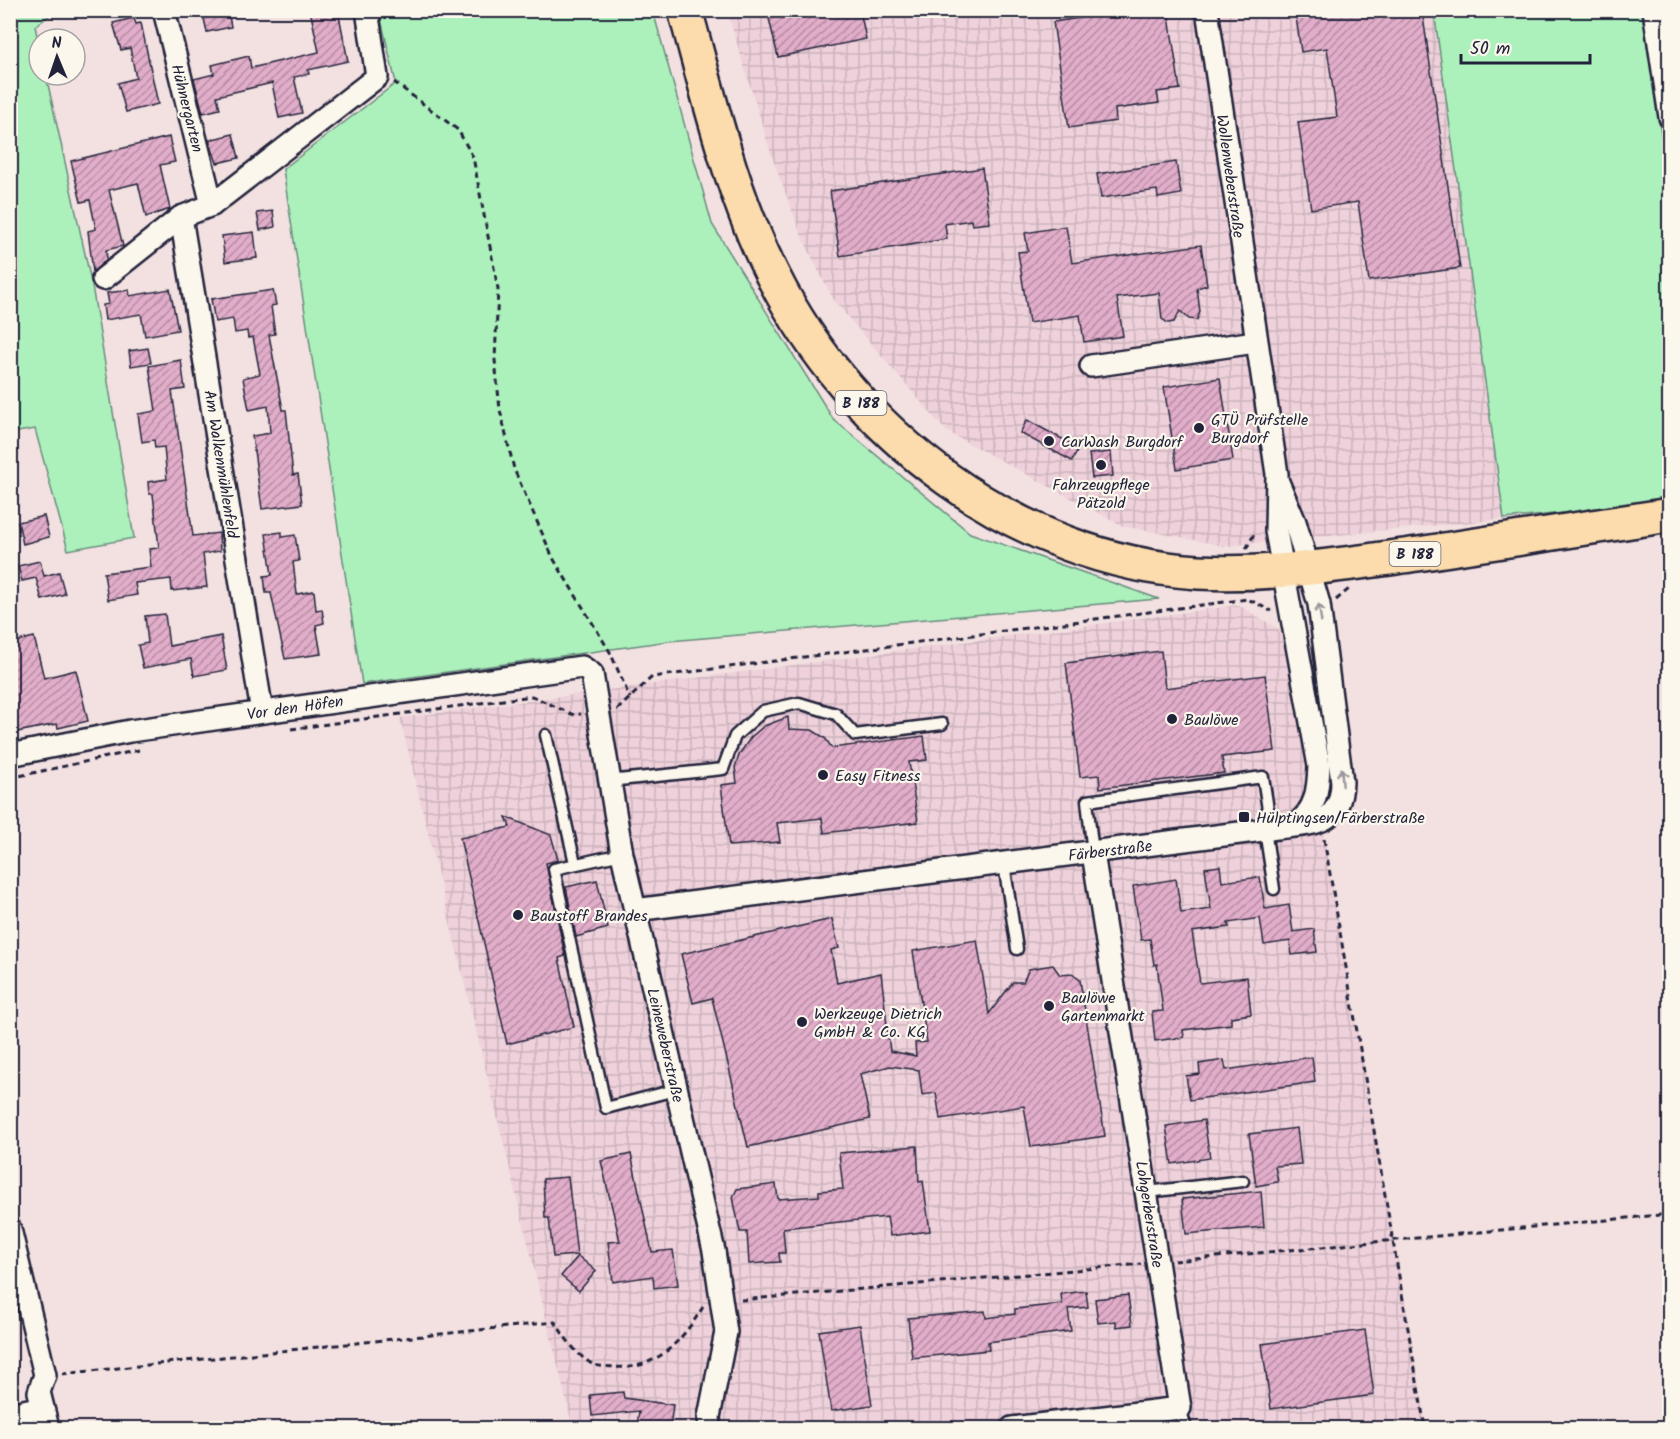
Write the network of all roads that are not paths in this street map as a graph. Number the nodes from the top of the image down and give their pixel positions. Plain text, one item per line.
1 (164, 10) edge
2 (367, 10) edge
3 (685, 10) edge
4 (1207, 10) edge
5 (1654, 10) edge
6 (1666, 61) edge
7 (1670, 117) edge
8 (212, 206) junction
9 (181, 217) junction
10 (103, 279) dead end
11 (1255, 342) junction
12 (1091, 366) dead end
13 (1670, 515) edge
14 (1296, 569) junction
15 (582, 667) joint
16 (262, 712) junction
17 (942, 724) dead end
18 (546, 735) dead end
19 (10, 755) edge
20 (609, 781) junction
21 (1296, 825) junction
22 (1268, 829) junction
23 (1093, 853) junction
24 (622, 854) junction
25 (575, 863) junction
26 (1004, 864) junction
27 (1274, 888) dead end
28 (635, 910) junction
29 (1017, 949) dead end
30 (675, 1090) junction
31 (1243, 1181) dead end
32 (1147, 1192) junction
33 (10, 1229) edge
34 (42, 1407) junction
35 (10, 1414) edge
36 (1183, 1418) edge
37 (48, 1428) edge
38 (710, 1428) edge
39 (1012, 1428) edge

1 - 8 street, Hühnergarten
2 - 8 street
3 - 14 main road, B 188
4 - 11 street, Wollenweberstraße
5 - 6 street
6 - 7 street
8 - 9 street
9 - 10 street
9 - 16 street, Am Walkenmühlenfeld
11 - 12 street
11 - 14 street, Wollenweberstraße
13 - 14 main road, B 188
14 - 21 street
21 -> 14 street, Färberstraße
15 - 16 street, Vor den Höfen
15 - 20 street, Leineweberstraße
16 - 19 street, Vor den Höfen
17 - 20 lane
18 - 25 lane
20 - 24 street, Leineweberstraße
21 - 22 street, Färberstraße
22 - 23 street, Färberstraße
22 - 23 lane
22 - 27 lane
23 - 26 street, Färberstraße
23 - 32 street, Lohgerberstraße
24 - 25 lane
24 - 28 street, Leineweberstraße
25 - 30 lane
26 - 28 street, Färberstraße
26 - 29 lane
28 - 30 street, Leineweberstraße
30 - 38 street, Leineweberstraße
31 - 32 lane
32 - 36 street, Lohgerberstraße
33 - 34 street
34 - 35 street
34 - 37 street
36 - 39 street, Lohgerberstraße

